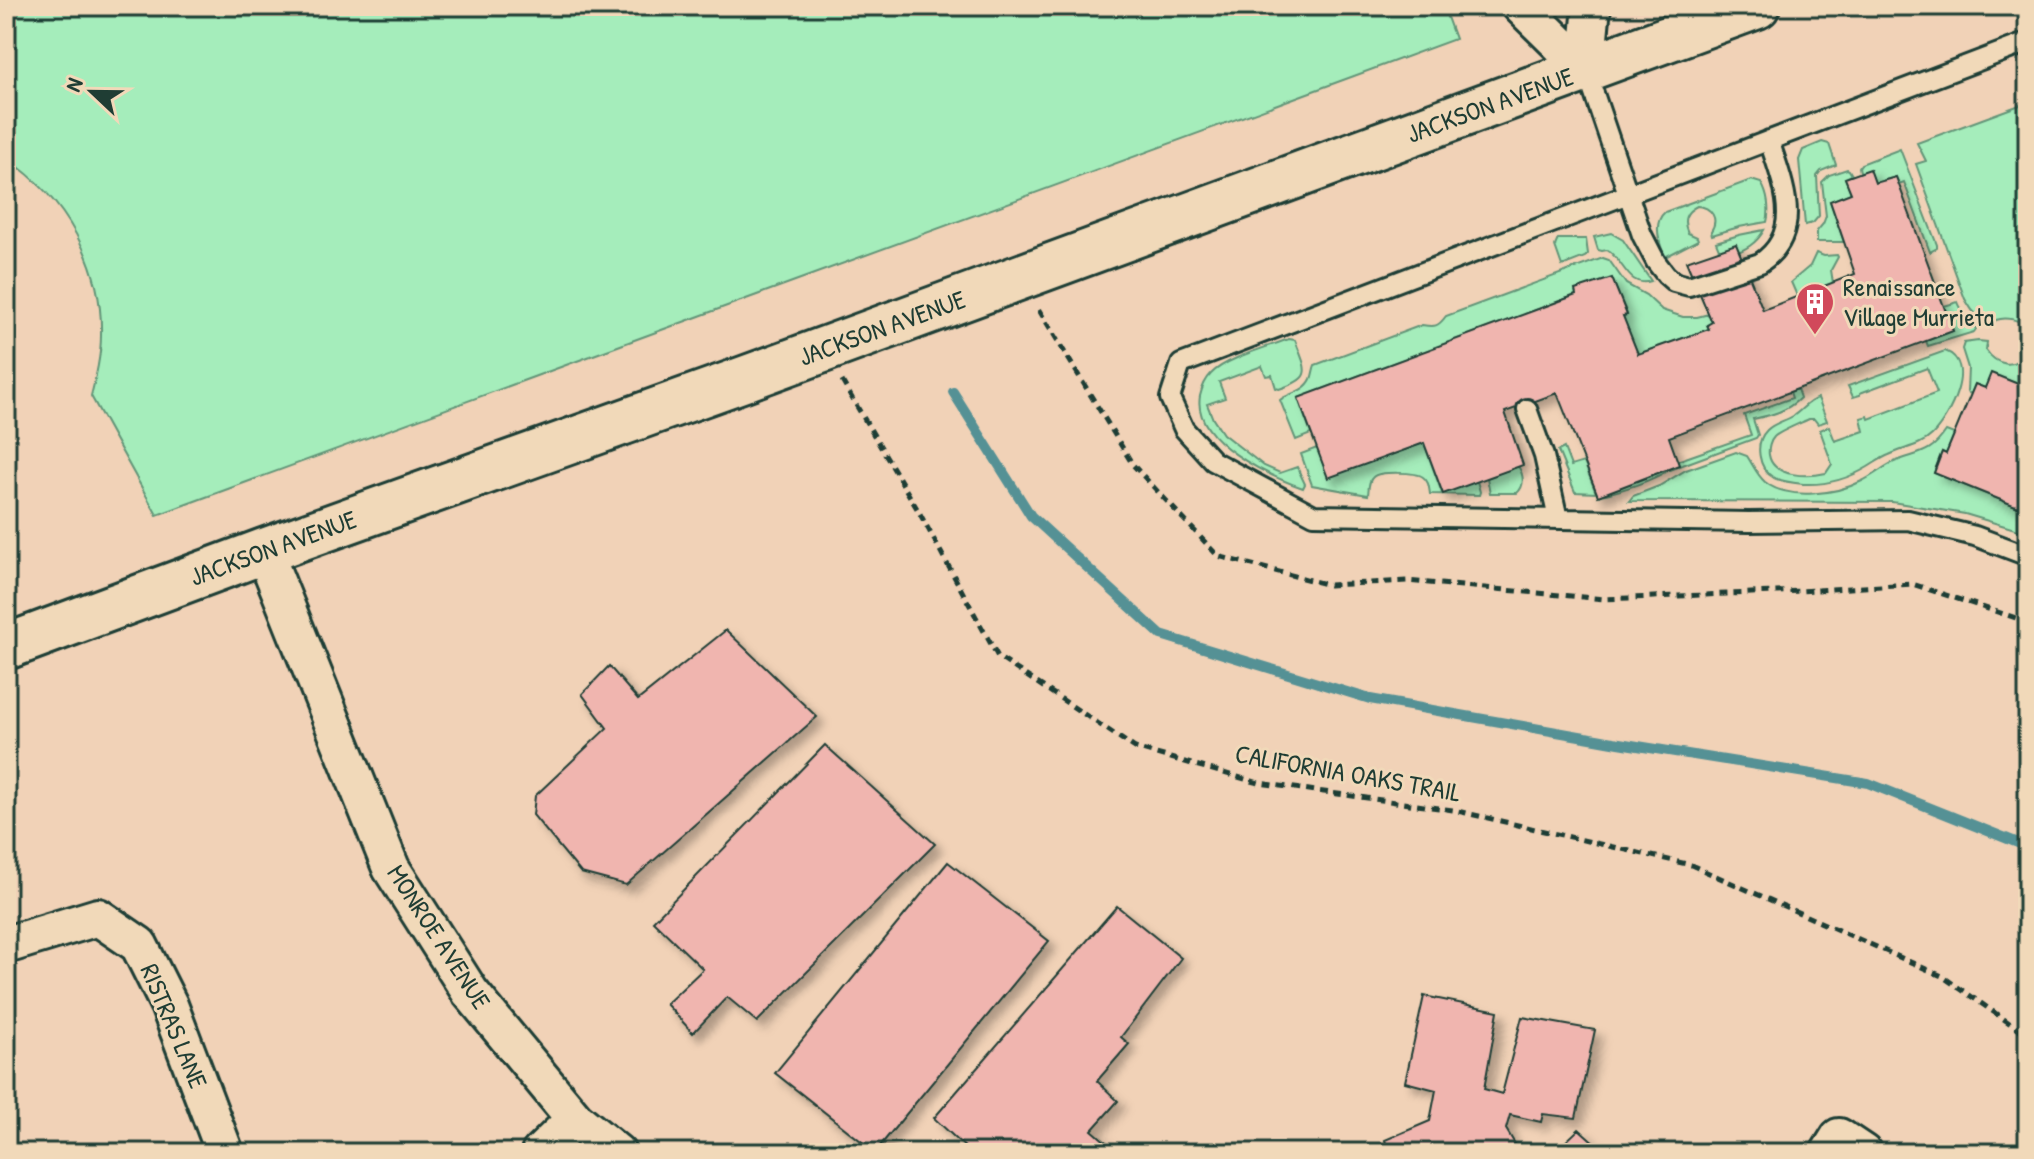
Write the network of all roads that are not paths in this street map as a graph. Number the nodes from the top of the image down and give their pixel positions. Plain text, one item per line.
1 (1521, 6) edge
2 (1592, 6) edge
3 (1757, 6) edge
4 (2028, 42) edge
5 (1586, 70) junction
6 (1769, 140) junction
7 (1628, 194) junction
8 (1527, 409) dead end
9 (1558, 519) junction
10 (264, 551) junction
11 (2028, 556) edge
12 (6, 647) edge
13 (6, 945) edge
14 (575, 1119) junction
15 (225, 1153) edge
16 (540, 1153) edge
17 (617, 1153) edge
18 (1829, 1153) edge
19 (1863, 1153) edge

1 - 5 street
2 - 5 street
3 - 5 main road, JACKSON AVENUE
4 - 6 lane
5 - 7 lane
5 - 10 main road, JACKSON AVENUE
6 - 7 lane
6 - 7 lane
7 - 9 lane
8 - 9 lane
9 - 11 lane
10 - 12 main road, JACKSON AVENUE
10 - 14 street, MONROE AVENUE
13 - 15 street, RISTRAS LANE
14 - 16 street
14 - 17 street, MONROE AVENUE
18 - 19 street

